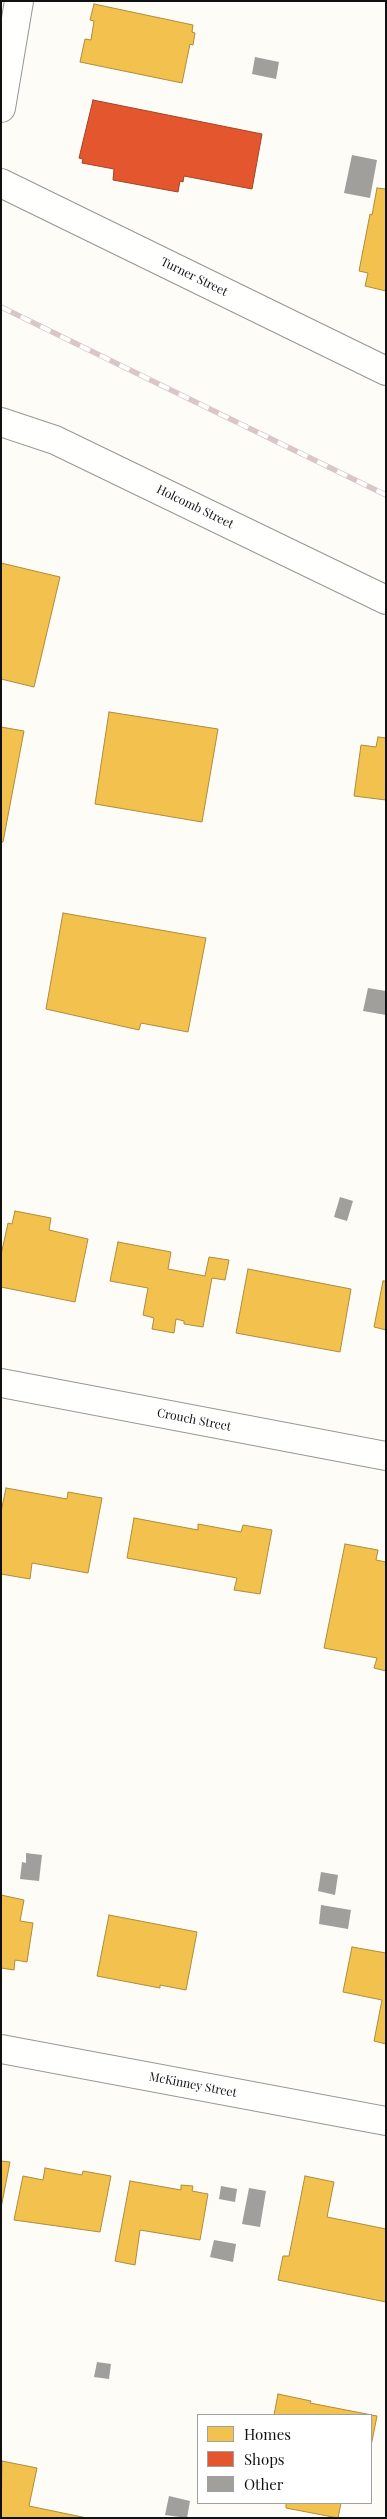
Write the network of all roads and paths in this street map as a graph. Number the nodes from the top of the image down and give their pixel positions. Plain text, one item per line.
1 (19, 1) edge
2 (1, 108) edge
3 (1, 182) edge
4 (386, 371) edge
5 (1, 422) edge
6 (386, 600) edge
7 (1, 1383) edge
8 (386, 1456) edge
9 (1, 2049) edge
10 (386, 2121) edge

1 - 2 street
3 - 4 street, Turner Street
5 - 6 street, Holcomb Street
7 - 8 street, Crouch Street
9 - 10 street, McKinney Street

